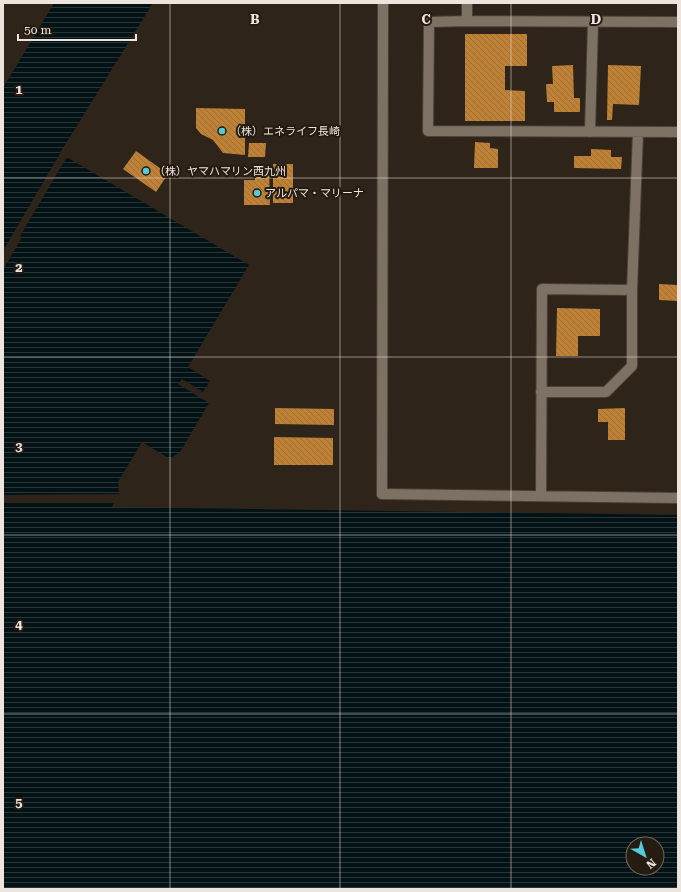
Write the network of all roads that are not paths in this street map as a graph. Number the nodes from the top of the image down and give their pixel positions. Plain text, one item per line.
1 (383, 3) edge
2 (467, 3) edge
3 (467, 21) junction
4 (593, 22) junction
5 (678, 22) edge
6 (590, 132) junction
7 (638, 132) junction
8 (678, 132) edge
9 (632, 290) junction
10 (541, 392) junction
11 (541, 496) junction
12 (678, 498) edge

1 - 11 street
2 - 3 street
3 - 4 street
3 - 6 street
4 - 5 street
4 - 6 street
6 - 7 street
7 - 8 street
7 - 9 street
9 - 10 street
9 - 10 street
10 - 11 street
11 - 12 street

